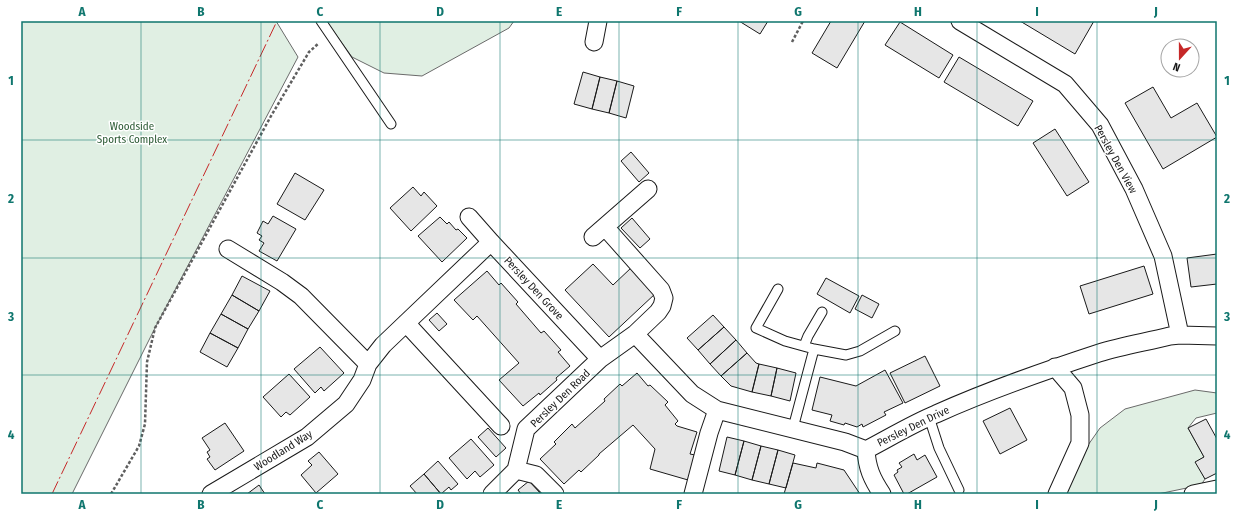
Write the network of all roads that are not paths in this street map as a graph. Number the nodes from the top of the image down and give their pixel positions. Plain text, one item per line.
1 (322, 21) edge
2 (598, 21) edge
3 (960, 21) edge
4 (594, 42) dead end
5 (391, 124) dead end
6 (648, 189) dead end
7 (469, 216) dead end
8 (491, 242) junction
9 (228, 249) dead end
10 (778, 289) dead end
11 (822, 312) dead end
12 (406, 323) junction
13 (895, 331) dead end
14 (635, 334) junction
15 (1180, 335) junction
16 (1217, 336) edge
17 (804, 346) junction
18 (814, 349) junction
19 (600, 359) junction
20 (368, 364) junction
21 (1056, 367) junction
22 (717, 410) junction
23 (929, 417) junction
24 (501, 426) dead end
25 (793, 428) junction
26 (866, 450) junction
27 (516, 470) junction
28 (1217, 489) edge
29 (960, 490) dead end
30 (211, 494) edge
31 (492, 494) edge
32 (555, 494) edge
33 (694, 494) edge
34 (882, 494) edge
35 (1057, 494) edge
36 (1193, 494) edge

1 - 5 lane
2 - 4 street
3 - 15 street, Persley Den View
6 - 14 street, Persley Den Road
7 - 8 street, Persley Den Grove
8 - 12 street, Woodland Way
8 - 19 street, Persley Den Grove
9 - 20 street
10 - 17 lane
11 - 17 lane
12 - 20 street, Woodland Way
12 - 24 street
13 - 18 lane
14 - 19 street, Persley Den Road
14 - 22 street, Persley Den Drive
15 - 16 street, Persley Den Drive
15 - 21 street, Persley Den Drive
17 - 18 lane
18 - 25 lane
19 - 27 street, Persley Den Road
20 - 30 street, Woodland Way
21 - 23 street, Persley Den Drive
21 - 35 street
22 - 25 street, Persley Den Drive
22 - 33 street
23 - 26 street, Persley Den Drive
23 - 29 lane
25 - 26 street, Persley Den Drive
26 - 34 street
27 - 31 street
27 - 32 street
28 - 36 street

